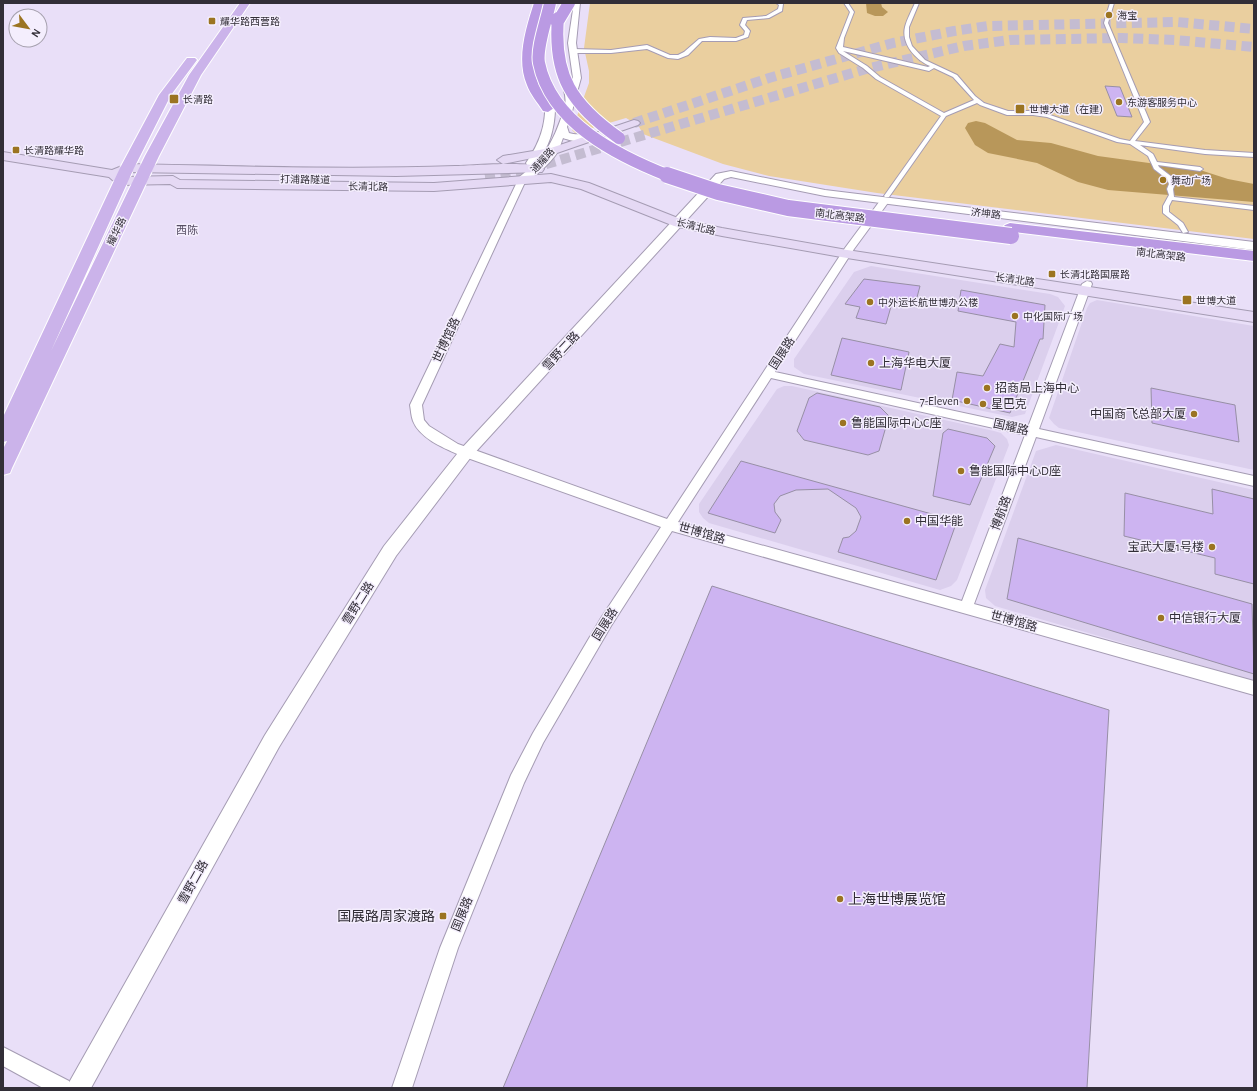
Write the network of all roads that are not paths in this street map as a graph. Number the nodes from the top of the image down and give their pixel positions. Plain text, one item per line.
1 (231, 3) edge
2 (245, 3) edge
3 (550, 3) edge
4 (560, 3) edge
5 (565, 3) edge
6 (569, 3) edge
7 (577, 3) edge
8 (778, 3) edge
9 (846, 3) edge
10 (918, 3) edge
11 (1112, 3) edge
12 (540, 5) edge
13 (557, 23) junction
14 (839, 48) junction
15 (573, 51) junction
16 (935, 67) junction
17 (976, 100) junction
18 (570, 104) junction
19 (944, 115) junction
20 (634, 122) tunnel mouth
21 (562, 128) junction
22 (594, 140) junction
23 (1132, 143) junction
24 (553, 151) junction
25 (540, 153) junction
26 (1254, 155) edge
27 (3, 156) edge
28 (1155, 163) junction
29 (1200, 169) dead end
30 (425, 170) junction
31 (528, 172) junction
32 (120, 174) junction
33 (143, 174) junction
34 (485, 176) tunnel mouth
35 (720, 176) joint
36 (173, 180) junction
37 (886, 198) junction
38 (1171, 198) junction
39 (1254, 208) edge
40 (682, 219) junction
41 (1185, 232) dead end
42 (1254, 246) edge
43 (849, 251) junction
44 (1254, 256) edge
45 (1254, 264) edge
46 (1086, 287) junction
47 (1254, 309) edge
48 (1254, 317) edge
49 (769, 374) junction
50 (1032, 432) junction
51 (3, 436) edge
52 (466, 453) junction
53 (3, 468) edge
54 (1254, 481) edge
55 (670, 525) junction
56 (966, 608) junction
57 (1254, 688) edge
58 (3, 1056) edge
59 (62, 1088) edge
60 (78, 1088) edge
61 (402, 1088) edge

1 - 32 main road, 耀华路
2 - 33 main road, 耀华路
3 - 22 highway, 南北高架路, bridge
4 - 13 highway, 南北高架路
5 - 18 street, 通耀路
6 - 13 highway, bridge
7 - 15 street
8 - 15 street
9 - 14 street
10 - 16 street
11 - 23 street
12 - 22 highway, bridge
12 - 25 street, 通耀路
13 - 44 highway, 南北高架路, bridge
14 - 16 street
14 - 19 street
15 - 18 street
16 - 17 street
17 - 19 street
17 - 23 street
18 - 21 street, 通耀路
19 - 37 street
20 - 22 main road
21 - 22 street
21 - 24 street, 通耀路
22 - 24 main road
22 - 45 highway, 南北高架路, bridge
23 - 26 street
23 - 28 street
24 - 25 main road
24 - 31 street, 通耀路
25 - 30 main road
25 - 31 street, 通耀路
27 - 32 main road
28 - 29 street
28 - 38 street
30 - 31 main road, 长清北路
30 - 33 main road, 长清北路
31 - 36 main road, 长清北路
31 - 40 main road, 长清北路
31 - 40 main road, 长清北路
31 - 52 street, 世博馆路
32 - 33 main road
32 - 51 main road, 耀华路
33 - 36 main road, 长清北路
33 - 53 main road, 耀华路
34 - 36 main road, 打浦路隧道
35 - 37 street, 济坤路
35 - 40 street, 雪野二路
37 - 42 street, 济坤路
37 - 43 street, 国展路
38 - 39 street
38 - 41 street
40 - 43 main road, 长清北路
40 - 52 street, 雪野二路
43 - 46 main road, 长清北路
43 - 49 street, 国展路
46 - 47 main road, 长清北路
46 - 48 main road, 长清北路
46 - 50 street, 博航路
49 - 50 street, 国耀路
49 - 55 street, 国展路
50 - 54 street, 国耀路
50 - 56 street, 博航路
52 - 55 street, 世博馆路
52 - 60 street, 雪野二路
55 - 56 street, 世博馆路
55 - 61 street, 国展路
56 - 57 street, 世博馆路
58 - 59 street

